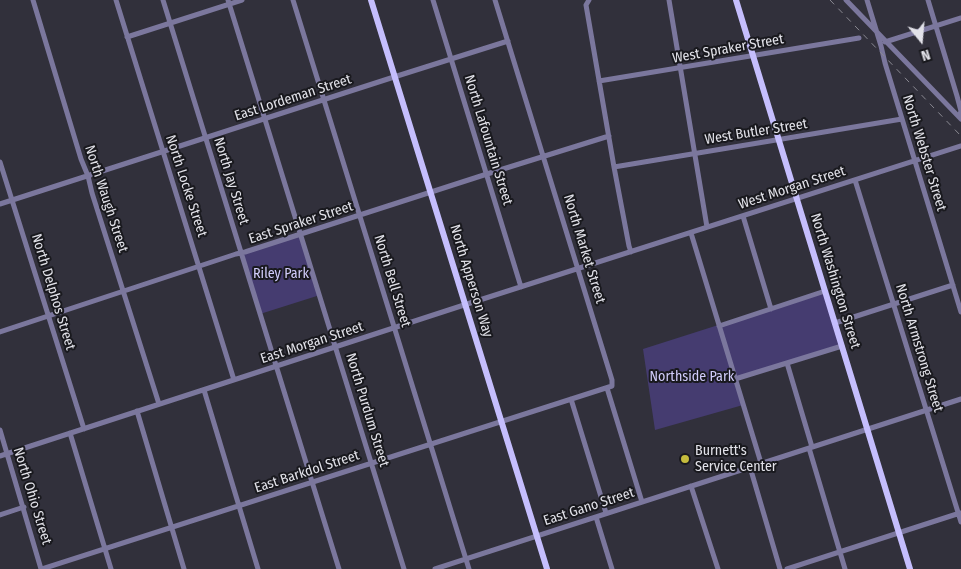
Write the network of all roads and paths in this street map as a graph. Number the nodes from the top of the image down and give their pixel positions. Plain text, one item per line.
1 (33, 0) edge
2 (116, 0) edge
3 (163, 0) edge
4 (242, 0) edge
5 (293, 0) edge
6 (371, 0) edge
7 (433, 0) edge
8 (495, 0) edge
9 (588, 0) edge
10 (669, 0) edge
11 (736, 0) edge
12 (846, 0) edge
13 (867, 0) edge
14 (928, 0) edge
15 (229, 2) edge
16 (961, 18) edge
17 (170, 23) junction
18 (936, 26) junction
19 (877, 32) junction
20 (127, 37) junction
21 (859, 38) dead end
22 (508, 41) junction
23 (886, 42) junction
24 (881, 46) junction
25 (753, 56) junction
26 (451, 59) junction
27 (681, 68) junction
28 (394, 77) junction
29 (600, 81) junction
30 (959, 95) edge
31 (324, 100) junction
32 (960, 118) edge
33 (265, 119) junction
34 (902, 120) junction
35 (609, 136) junction
36 (206, 138) junction
37 (779, 140) junction
38 (961, 146) edge
39 (163, 152) junction
40 (695, 153) junction
41 (543, 156) junction
42 (914, 161) junction
43 (0, 162) edge
44 (614, 167) junction
45 (487, 174) junction
46 (88, 176) junction
47 (856, 180) junction
48 (430, 192) junction
49 (797, 199) junction
50 (12, 200) junction
51 (0, 204) edge
52 (360, 215) junction
53 (743, 216) junction
54 (707, 228) junction
55 (690, 233) junction
56 (301, 234) junction
57 (631, 252) junction
58 (242, 253) junction
59 (198, 266) junction
60 (578, 269) junction
61 (952, 285) junction
62 (521, 287) junction
63 (124, 291) junction
64 (825, 291) junction
65 (894, 304) junction
66 (464, 305) junction
67 (771, 309) junction
68 (961, 312) edge
69 (49, 315) junction
70 (835, 322) junction
71 (719, 326) junction
72 (394, 328) junction
73 (0, 332) edge
74 (842, 346) junction
75 (336, 347) junction
76 (787, 363) junction
77 (276, 366) junction
78 (735, 379) junction
79 (234, 380) junction
80 (607, 388) junction
81 (204, 390) junction
82 (571, 399) junction
83 (961, 399) edge
84 (159, 404) junction
85 (926, 410) junction
86 (137, 411) junction
87 (501, 421) junction
88 (84, 428) junction
89 (868, 429) junction
90 (0, 430) edge
91 (70, 433) junction
92 (430, 444) junction
93 (810, 448) junction
94 (7, 453) junction
95 (0, 456) edge
96 (371, 463) junction
97 (761, 463) junction
98 (750, 467) junction
99 (312, 482) junction
100 (691, 486) junction
101 (642, 502) junction
102 (238, 505) junction
103 (24, 507) junction
104 (606, 513) junction
105 (960, 513) edge
106 (0, 515) edge
107 (596, 517) junction
108 (961, 522) edge
109 (172, 528) junction
110 (899, 532) junction
111 (536, 536) junction
112 (105, 549) junction
113 (840, 552) junction
114 (466, 559) junction
115 (42, 569) edge
116 (111, 569) edge
117 (184, 569) edge
118 (258, 569) edge
119 (339, 569) edge
120 (404, 569) edge
121 (435, 569) edge
122 (469, 569) edge
123 (546, 569) edge
124 (612, 569) edge
125 (718, 569) edge
126 (780, 569) edge
127 (787, 569) edge
128 (845, 569) edge
129 (910, 569) edge

1 - 46 street, North Waugh Street
2 - 20 street, North Locke Street
3 - 17 street, North Jay Street
4 - 15 street
5 - 31 street, North Bell Street
6 - 28 main road, North Apperson Way
7 - 26 street, North Lafountain Street
8 - 22 street, North Market Street
9 - 29 street
10 - 27 street
11 - 25 main road, North Washington Street
12 - 19 street
13 - 19 street, North Webster Street
14 - 18 street
15 - 17 street
15 - 33 street, North Purdum Street
16 - 18 street
17 - 20 street
17 - 36 street, North Jay Street
18 - 23 street
18 - 30 street
19 - 23 street
19 - 24 street, North Webster Street
20 - 39 street, North Locke Street
21 - 25 street, West Spraker Street
22 - 26 street, East Lordeman Street
22 - 41 street, North Market Street
23 - 24 street
23 - 32 street
24 - 34 street, North Webster Street
25 - 27 street, West Spraker Street
25 - 37 main road, North Washington Street
26 - 28 street, East Lordeman Street
26 - 45 street, North Lafountain Street
27 - 29 street, West Spraker Street
27 - 40 street
28 - 31 street, East Lordeman Street
28 - 48 main road, North Apperson Way
29 - 35 street
30 - 32 street
31 - 33 street, East Lordeman Street
31 - 52 street, North Bell Street
33 - 36 street, East Lordeman Street
33 - 56 street, North Purdum Street
34 - 37 street, West Butler Street
34 - 42 street, North Webster Street
35 - 41 street, East Spraker Street
35 - 44 street
36 - 39 street, East Lordeman Street
36 - 58 street, North Jay Street
37 - 40 street, West Butler Street
37 - 49 main road, North Washington Street
38 - 42 street, West Morgan Street
39 - 46 street, East Lordeman Street
39 - 59 street, North Locke Street
40 - 44 street, West Butler Street
40 - 54 street
41 - 45 street, East Spraker Street
41 - 60 street, North Market Street
42 - 47 street, West Morgan Street
42 - 61 street, North Webster Street
43 - 50 street, North Delphos Street
44 - 57 street
45 - 48 street, East Spraker Street
45 - 62 street, North Lafountain Street
46 - 50 street, East Lordeman Street
46 - 63 street, North Waugh Street
47 - 49 street, West Morgan Street
47 - 65 street, North Armstrong Street
48 - 52 street, East Spraker Street
48 - 66 main road, North Apperson Way
49 - 53 street, West Morgan Street
49 - 64 main road, North Washington Street
50 - 51 street, East Lordeman Street
50 - 69 street, North Delphos Street
52 - 56 street, East Spraker Street
52 - 72 street, North Bell Street
53 - 54 street, West Morgan Street
53 - 67 street
54 - 55 street, West Morgan Street
55 - 57 street, West Morgan Street
55 - 71 street
56 - 58 street, East Spraker Street
56 - 75 street, North Purdum Street
57 - 60 street, East Morgan Street
58 - 59 street, East Spraker Street
58 - 77 street, North Jay Street
59 - 63 street, East Spraker Street
59 - 79 street, North Locke Street
60 - 62 street, East Morgan Street
60 - 80 street, North Market Street
61 - 65 street
61 - 68 street, North Webster Street
62 - 66 street, East Morgan Street
63 - 69 street, East Spraker Street
63 - 84 street, North Waugh Street
64 - 67 street
64 - 70 main road, North Washington Street
65 - 70 street
65 - 85 street, North Armstrong Street
66 - 72 street, East Morgan Street
66 - 87 main road, North Apperson Way
67 - 71 street
69 - 73 street, East Spraker Street
69 - 88 street, North Delphos Street
70 - 74 main road, North Washington Street
71 - 78 street
72 - 75 street, East Morgan Street
72 - 92 street, North Bell Street
74 - 76 street
74 - 89 main road, North Washington Street
75 - 77 street, East Morgan Street
75 - 96 street, North Purdum Street
76 - 78 street
76 - 93 street
77 - 79 street, East Morgan Street
77 - 99 street, North Jay Street
78 - 97 street
79 - 81 street, East Morgan Street
80 - 82 street, East Barkdol Street
80 - 101 street, North Market Street
81 - 84 street, East Morgan Street
81 - 102 street
82 - 87 street, East Barkdol Street
82 - 104 street
83 - 85 street, East Gano Street
84 - 86 street, East Morgan Street
85 - 89 street, East Gano Street
85 - 105 street, North Armstrong Street
86 - 88 street, East Morgan Street
86 - 109 street
87 - 92 street, East Barkdol Street
87 - 111 main road, North Apperson Way
88 - 91 street, East Morgan Street
89 - 93 street, East Gano Street
89 - 110 main road, North Washington Street
90 - 94 street, North Ohio Street
91 - 94 street, East Morgan Street
91 - 112 street
92 - 96 street, East Barkdol Street
92 - 114 street, North Bell Street
93 - 97 street, East Gano Street
93 - 113 street
94 - 95 street, East Morgan Street
94 - 103 street, North Ohio Street
96 - 99 street, East Barkdol Street
96 - 120 street, North Purdum Street
97 - 98 street, East Gano Street
98 - 100 street, East Gano Street
98 - 126 street
99 - 102 street, East Barkdol Street
99 - 119 street, North Jay Street
100 - 101 street, East Gano Street
100 - 125 street
101 - 104 street, East Gano Street
102 - 109 street, East Barkdol Street
102 - 118 street
103 - 106 street
103 - 115 street, North Ohio Street
104 - 107 street, East Gano Street
105 - 108 street, North Armstrong Street
105 - 110 street
107 - 111 street, East Gano Street
107 - 124 street
109 - 112 street, East Barkdol Street
109 - 117 street
110 - 113 street
110 - 129 main road, North Washington Street
111 - 114 street, East Gano Street
111 - 123 main road, North Apperson Way
112 - 115 street, East Barkdol Street
112 - 116 street
113 - 127 street
113 - 128 street
114 - 121 street, East Gano Street
114 - 122 street, North Bell Street

